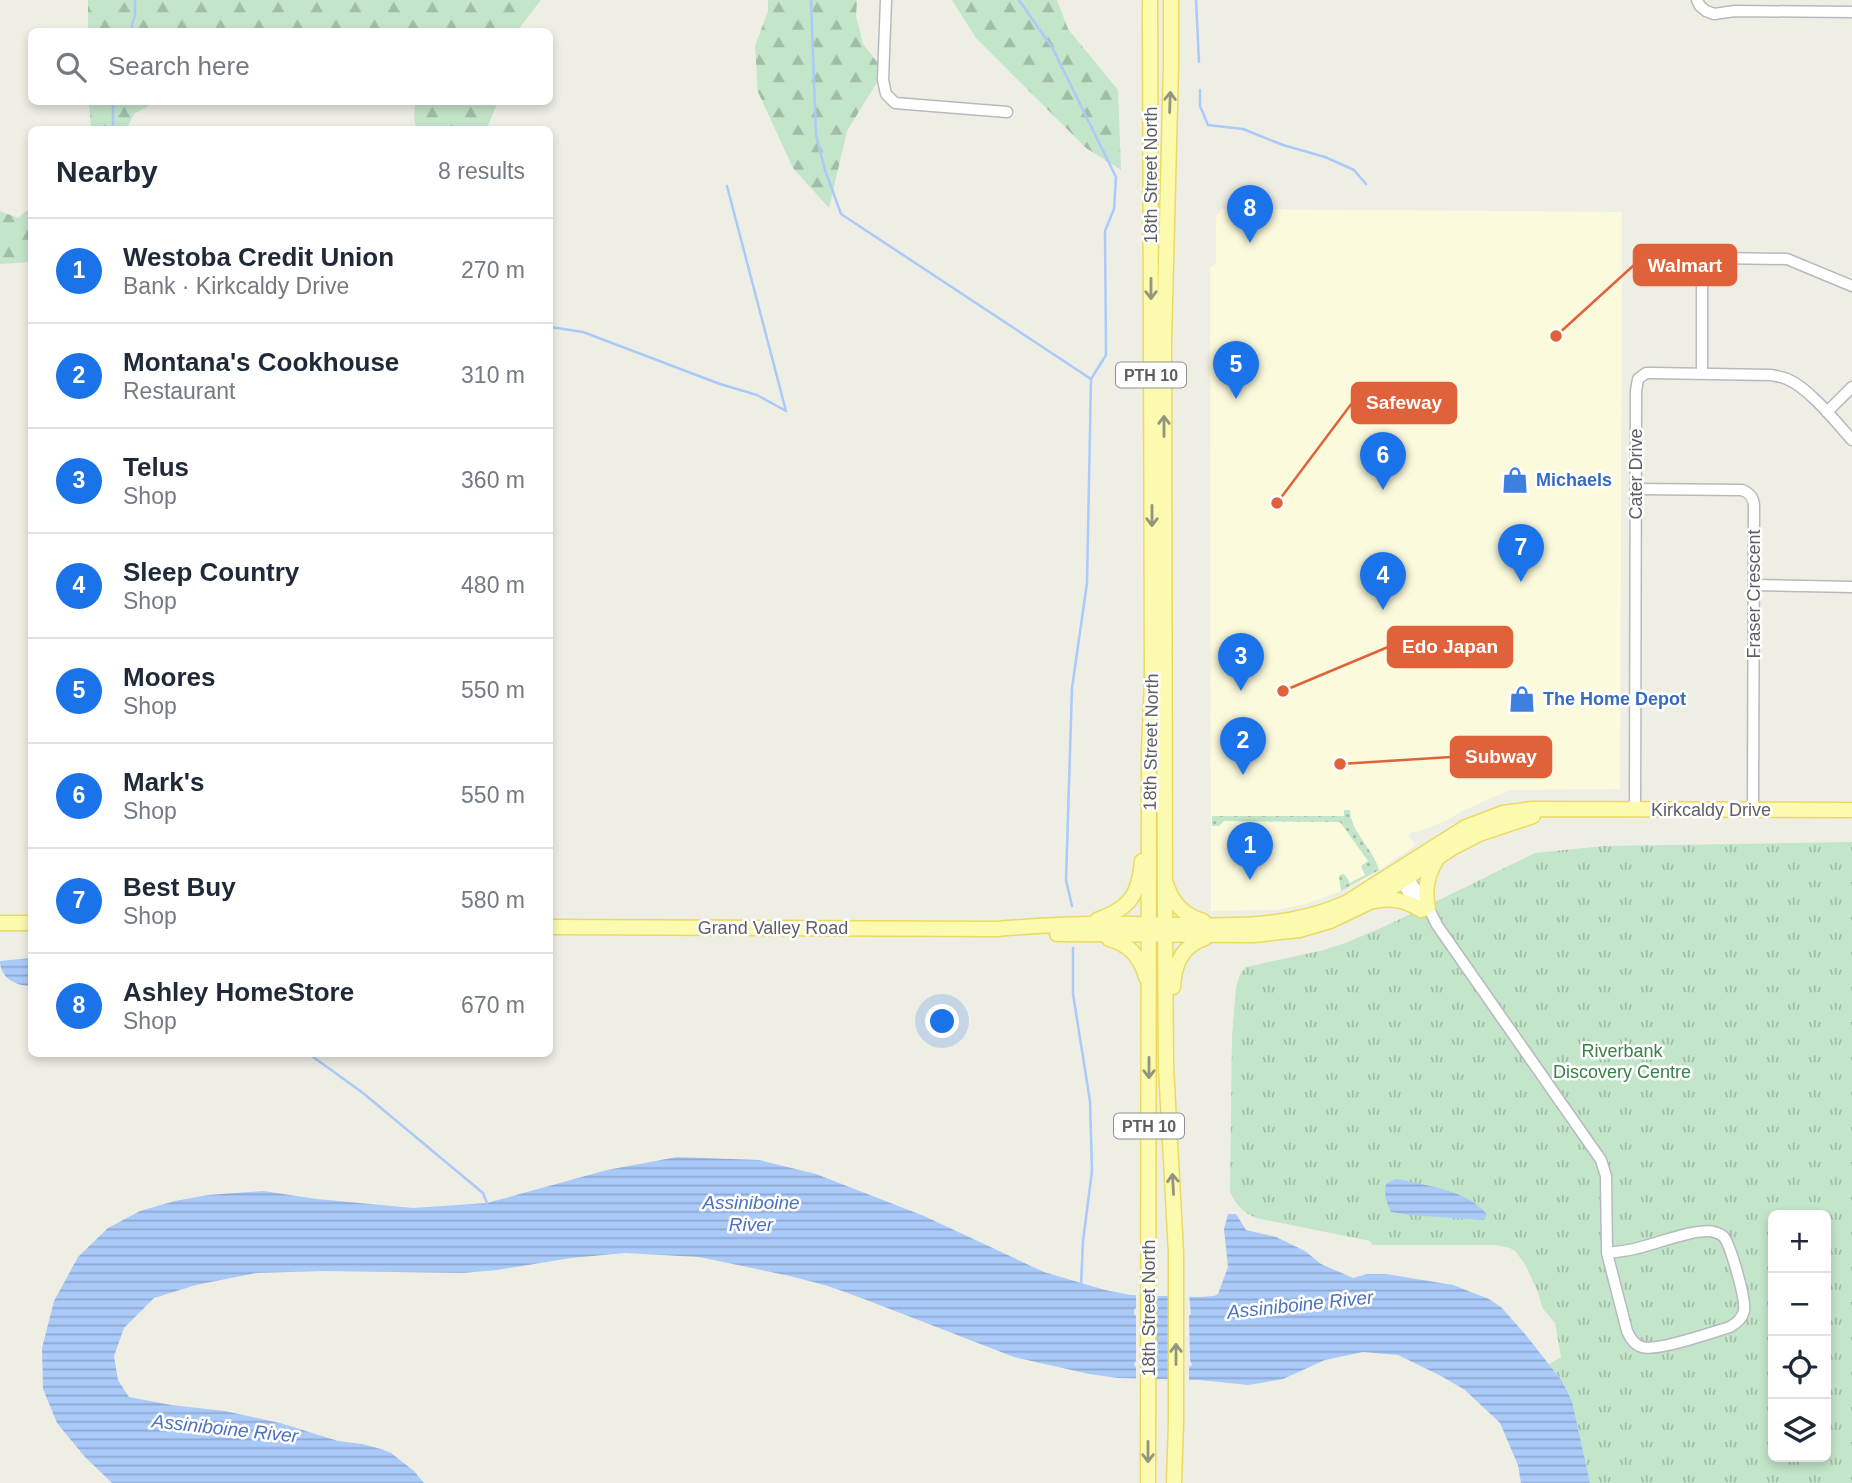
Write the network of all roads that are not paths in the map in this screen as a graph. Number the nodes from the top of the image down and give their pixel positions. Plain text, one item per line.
1 (886, 0) edge
2 (1150, 0) edge
3 (1171, 0) edge
4 (1697, 0) edge
5 (1852, 12) edge
6 (1151, 65) junction
7 (1171, 65) junction
8 (1007, 111) dead end
9 (1852, 286) edge
10 (1702, 373) junction
11 (1852, 387) edge
12 (1827, 412) junction
13 (1852, 440) edge
14 (1636, 489) junction
15 (1754, 585) junction
16 (1852, 587) edge
17 (1149, 750) junction
18 (1569, 810) junction
19 (1635, 810) junction
20 (1753, 810) junction
21 (1852, 810) edge
22 (1437, 858) junction
23 (1165, 866) junction
24 (1402, 876) junction
25 (1370, 902) junction
26 (1425, 908) junction
27 (0, 923) edge
28 (28, 923) edge
29 (1061, 925) junction
30 (553, 927) edge
31 (997, 929) junction
32 (1157, 930) junction
33 (1229, 930) junction
34 (1084, 935) junction
35 (1150, 999) junction
36 (1166, 1055) junction
37 (1607, 1253) junction
38 (1149, 1483) edge
39 (1174, 1483) edge

1 - 8 street
2 - 6 main road, 18th Street North / PTH 10
3 - 7 main road, 18th Street North / PTH 10
4 - 5 street
6 - 7 street
6 -> 17 main road, 18th Street North / PTH 10
23 -> 7 main road, 18th Street North / PTH 10
9 - 10 street
10 - 12 street, Cater Drive
10 - 14 street, Cater Drive
11 - 12 street
12 - 13 street, Cater Drive
14 - 15 street, Fraser Crescent
14 - 19 street, Cater Drive
15 - 16 street
15 - 20 street, Fraser Crescent
17 - 29 main road
17 - 32 main road, 18th Street North / PTH 10
18 - 19 main road, Kirkcaldy Drive
18 - 22 main road, Kirkcaldy Drive
18 - 24 main road, Kirkcaldy Drive
19 - 20 main road, Kirkcaldy Drive
20 - 21 main road, Kirkcaldy Drive
22 - 24 main road, Kirkcaldy Drive
22 - 26 main road
23 - 32 main road, 18th Street North / PTH 10
23 - 33 main road
24 - 25 main road, Kirkcaldy Drive
24 - 26 street
24 - 33 main road, Kirkcaldy Drive
25 - 26 main road
25 - 33 main road, Kirkcaldy Drive
26 - 37 street
27 - 28 main road
29 - 31 main road, Grand Valley Road
29 - 32 main road, Grand Valley Road
30 - 31 main road, Grand Valley Road
31 - 34 main road, Grand Valley Road
32 - 33 main road, Kirkcaldy Drive
32 - 34 main road, Grand Valley Road
32 - 35 main road, 18th Street North / PTH 10
32 - 36 main road, 18th Street North / PTH 10
33 - 36 main road
34 - 35 main road
35 -> 38 main road, 18th Street North / PTH 10
39 -> 36 main road, 18th Street North / PTH 10
37 - 37 street

